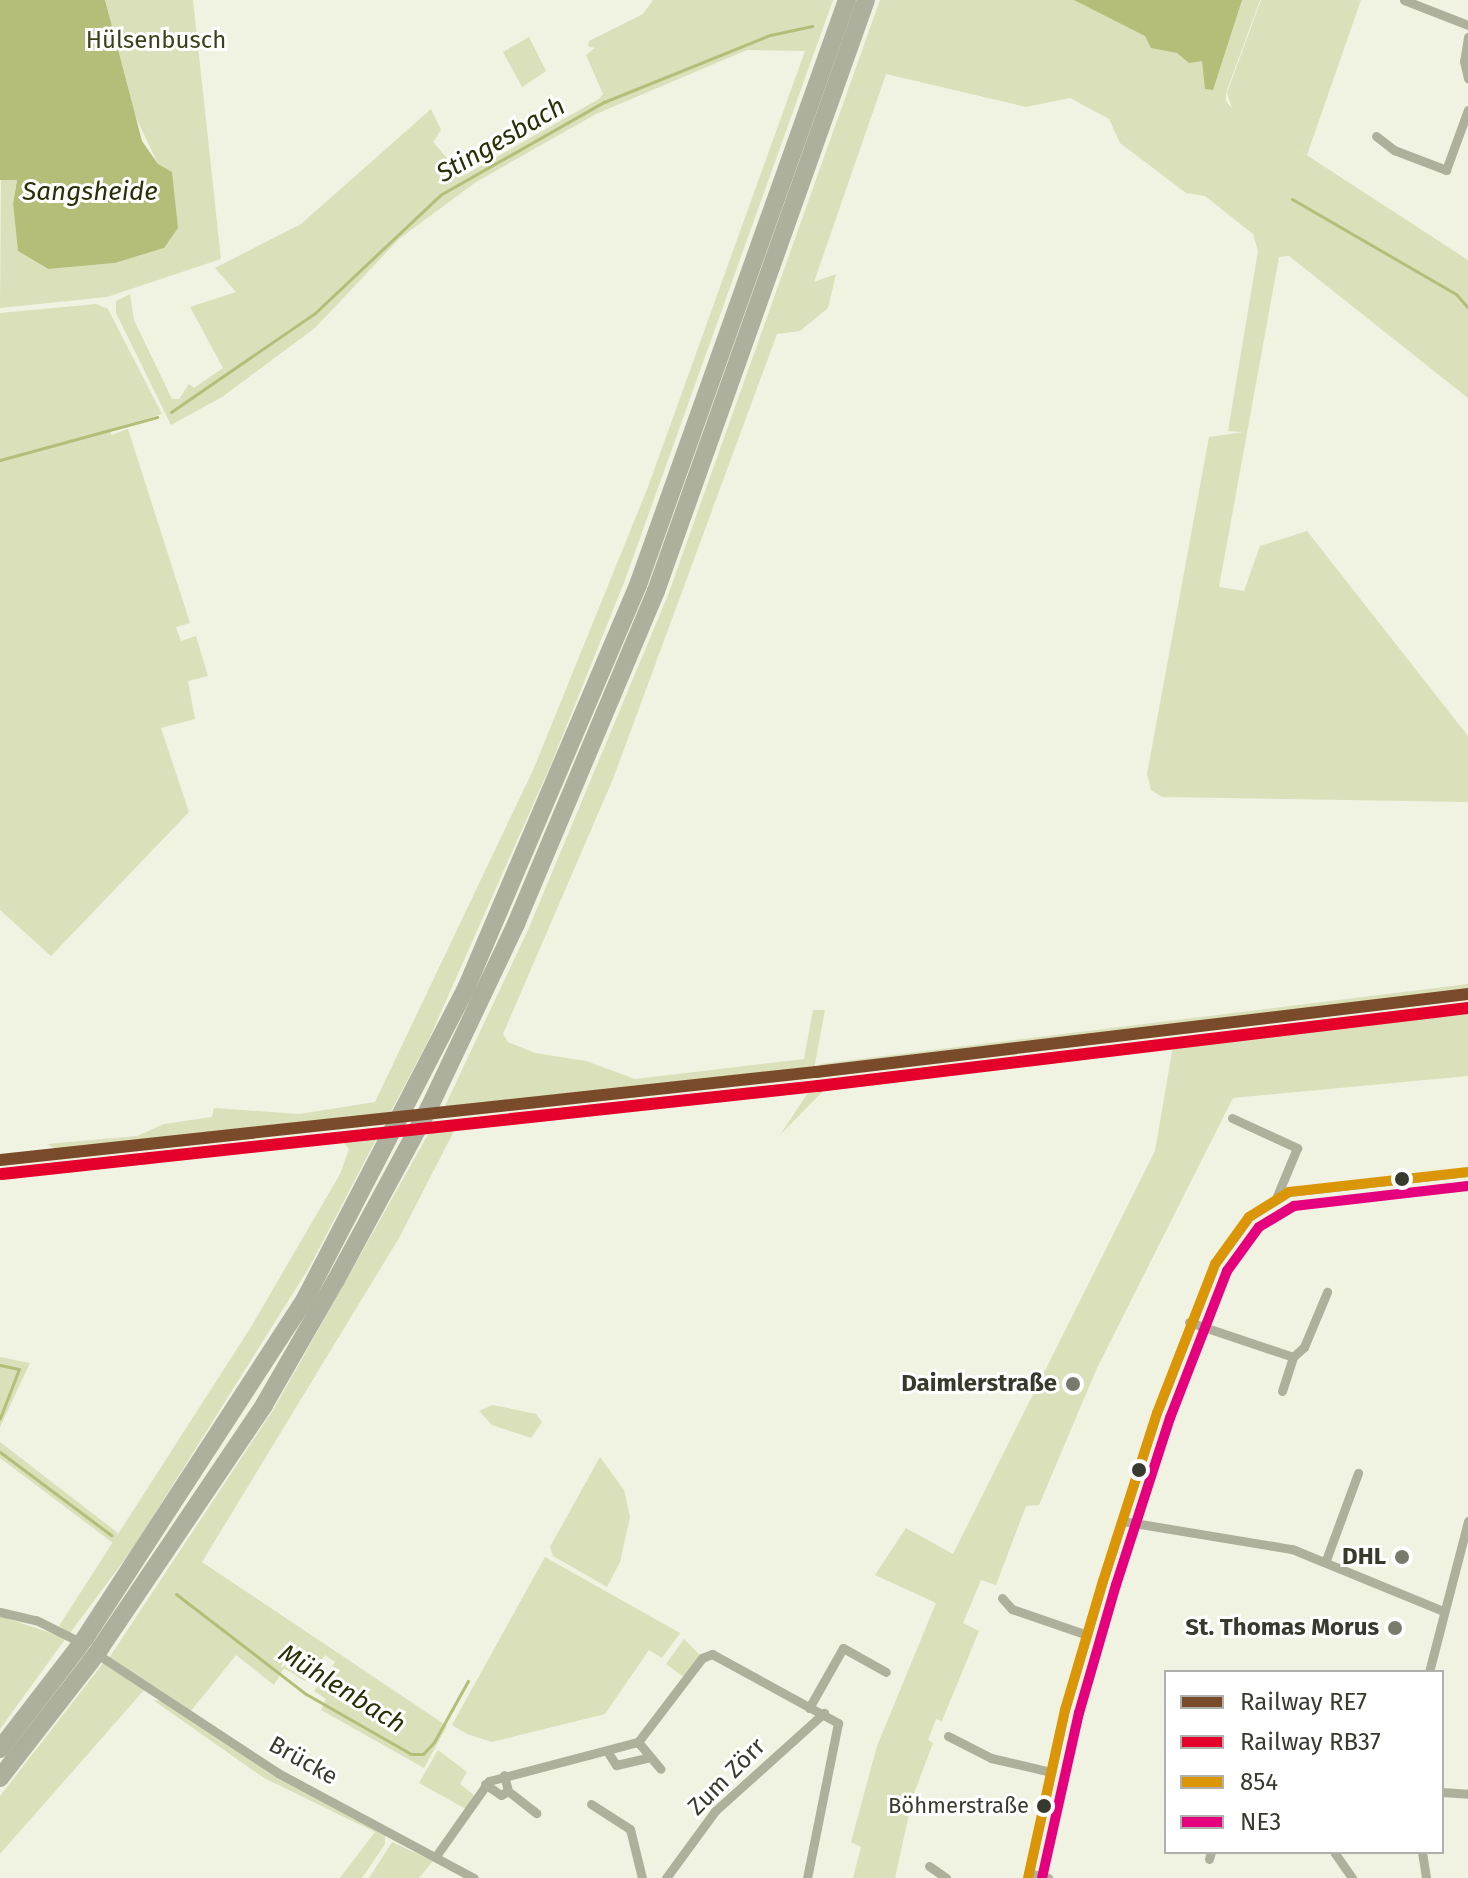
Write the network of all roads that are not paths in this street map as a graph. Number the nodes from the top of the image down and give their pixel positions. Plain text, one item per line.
1 (847, 0) edge
2 (866, 0) edge
3 (1404, 0) edge
4 (1468, 25) edge
5 (1468, 37) edge
6 (1468, 79) edge
7 (1468, 110) edge
8 (1376, 136) dead end
9 (1232, 1118) dead end
10 (1468, 1172) edge
11 (1277, 1196) junction
12 (1327, 1292) dead end
13 (1189, 1322) junction
14 (1293, 1357) junction
15 (1282, 1391) dead end
16 (1358, 1473) dead end
17 (1122, 1521) junction
18 (1468, 1521) edge
19 (1326, 1560) junction
20 (1002, 1598) dead end
21 (1443, 1611) junction
22 (0, 1612) edge
23 (1087, 1635) junction
24 (89, 1649) junction
25 (1429, 1670) edge
26 (886, 1672) dead end
27 (809, 1708) junction
28 (824, 1713) junction
29 (948, 1736) dead end
30 (638, 1742) junction
31 (0, 1749) edge
32 (607, 1751) junction
33 (647, 1758) junction
34 (661, 1769) dead end
35 (1051, 1772) junction
36 (504, 1775) junction
37 (0, 1778) edge
38 (485, 1784) junction
39 (508, 1791) junction
40 (1444, 1792) edge
41 (1468, 1794) edge
42 (591, 1804) dead end
43 (536, 1813) dead end
44 (1335, 1854) edge
45 (1422, 1854) edge
46 (436, 1856) junction
47 (929, 1866) dead end
48 (1029, 1876) edge
49 (474, 1878) edge
50 (642, 1878) edge
51 (666, 1878) edge
52 (807, 1878) edge
53 (946, 1878) edge
54 (1048, 1878) edge
55 (1352, 1878) edge
56 (1426, 1878) edge

1 - 24 highway
2 - 24 highway
3 - 4 street
5 - 6 street
7 - 8 street
9 - 11 street
10 - 11 street
11 - 13 street
12 - 14 street
13 - 14 street
13 - 17 street
14 - 15 street
16 - 19 street
17 - 19 street
17 - 23 street
18 - 21 street
19 - 21 street
20 - 23 street
21 - 25 street
22 - 46 street, Brücke
23 - 35 street
24 - 31 highway
24 - 37 highway
26 - 27 street
27 - 28 street
27 - 30 street
28 - 51 street, Zum Zörr
28 - 52 street
29 - 35 street
30 - 32 street
30 - 33 street
32 - 33 street
32 - 36 street
33 - 34 street
35 - 48 street
36 - 38 street
36 - 39 street
38 - 39 street
38 - 46 street
39 - 43 street
40 - 41 street
42 - 50 street
44 - 55 street
45 - 56 street
46 - 49 street, Brücke
47 - 53 street
48 - 54 street

